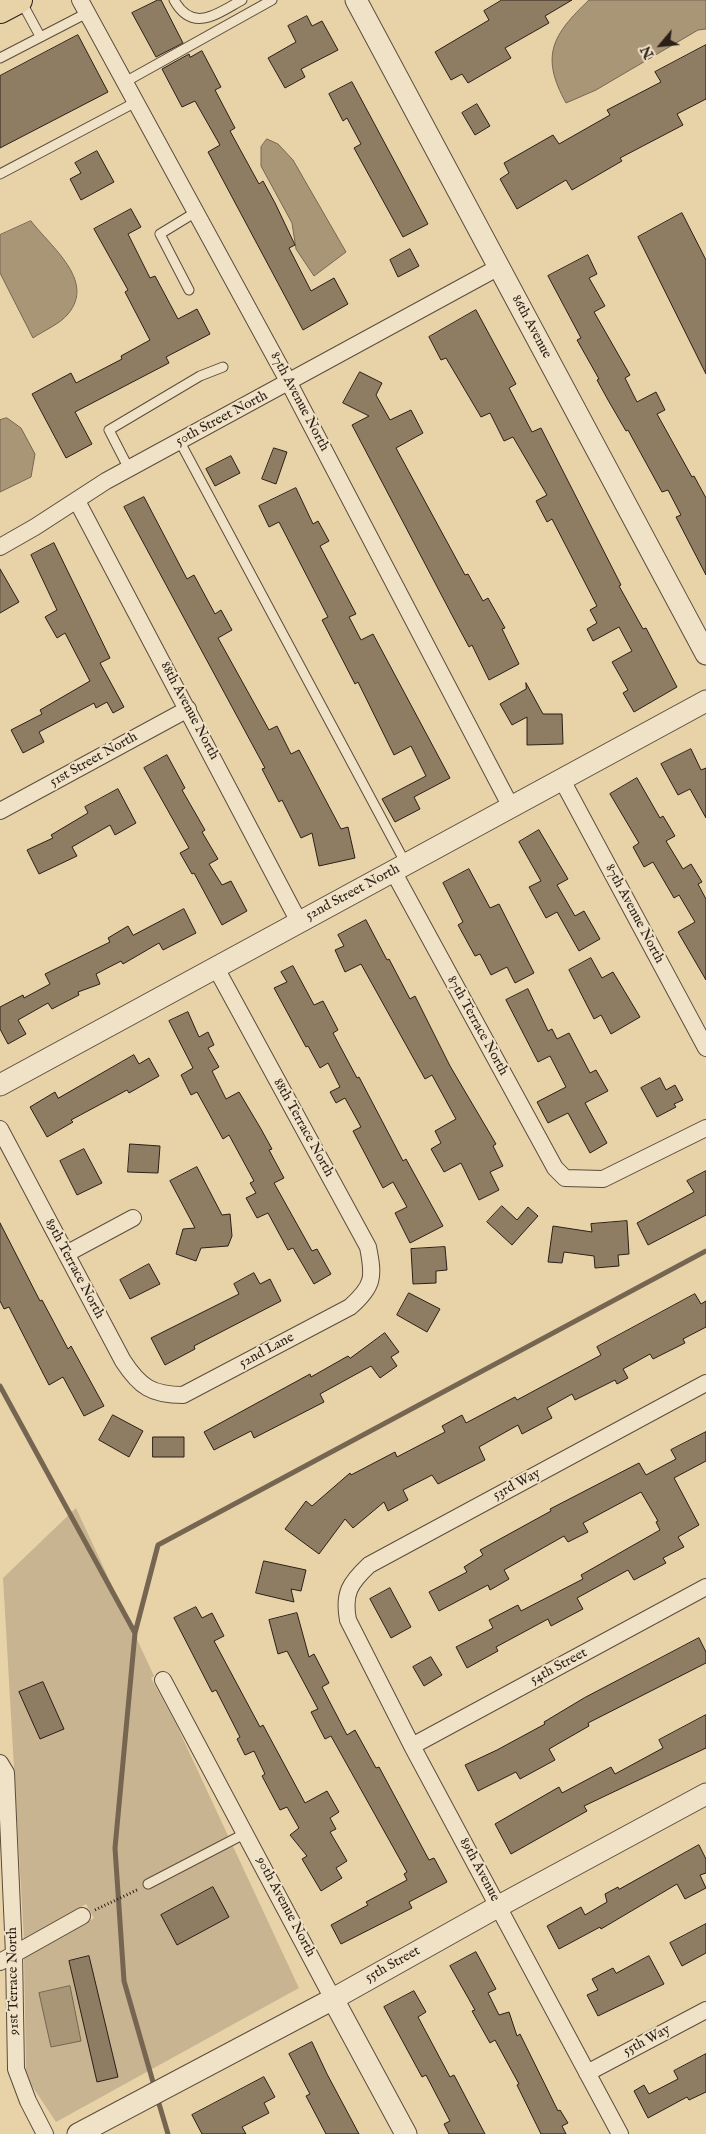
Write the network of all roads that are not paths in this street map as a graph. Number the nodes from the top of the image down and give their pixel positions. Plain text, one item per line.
1 (20, 0) edge
2 (174, 0) edge
3 (242, 0) edge
4 (272, 0) edge
5 (356, 0) edge
6 (84, 7) edge
7 (0, 10) edge
8 (40, 36) junction
9 (0, 58) edge
10 (125, 82) junction
11 (136, 102) junction
12 (0, 174) edge
13 (196, 212) junction
14 (499, 268) junction
15 (189, 290) dead end
16 (223, 367) dead end
17 (289, 383) junction
18 (180, 442) junction
19 (130, 469) junction
20 (77, 501) junction
21 (0, 547) edge
22 (706, 654) edge
23 (706, 701) edge
24 (188, 709) junction
25 (562, 780) junction
26 (510, 807) junction
27 (0, 811) edge
28 (399, 868) junction
29 (299, 922) junction
30 (216, 968) junction
31 (706, 1048) edge
32 (0, 1085) edge
33 (706, 1128) edge
34 (0, 1129) edge
35 (133, 1218) dead end
36 (66, 1254) junction
37 (367, 1292) joint
38 (706, 1383) edge
39 (162, 1395) joint
40 (706, 1587) edge
41 (345, 1603) joint
42 (163, 1680) dead end
43 (412, 1746) junction
44 (0, 1763) edge
45 (706, 1794) edge
46 (246, 1833) junction
47 (148, 1884) road end
48 (498, 1906) junction
49 (82, 1916) road end
50 (7, 1958) edge
51 (333, 1999) junction
52 (706, 2010) edge
53 (587, 2073) junction
54 (45, 2134) edge
55 (78, 2134) edge
56 (406, 2134) edge
57 (620, 2134) edge

1 - 7 main road
1 - 8 lane
2 - 3 lane
4 - 10 lane
5 - 14 street, 86th Avenue
6 - 8 lane
6 - 10 street, 87th Avenue North
8 - 9 lane
10 - 11 street, 87th Avenue North
11 - 12 lane
11 - 13 street, 87th Avenue North
13 - 15 lane
13 - 17 street, 87th Avenue North
14 - 17 street, 50th Street North
14 - 22 street, 86th Avenue
16 - 19 lane
17 - 18 street, 50th Street North
17 - 26 street, 87th Avenue North
18 - 19 street, 50th Street North
18 - 28 lane
19 - 20 street, 50th Street North
20 - 21 street, 50th Street North
20 - 24 street, 88th Avenue North
23 - 25 street, 52nd Street North
24 - 27 street, 51st Street North
24 - 29 street, 88th Avenue North
25 - 26 street, 52nd Street North
25 - 31 street, 87th Avenue North
26 - 28 street, 52nd Street North
28 - 29 street, 52nd Street North
28 - 33 street, 87th Terrace North
29 - 30 street, 52nd Street North
30 - 32 street, 52nd Street North
30 - 37 street, 88th Terrace North
34 - 36 street, 89th Terrace North
35 - 36 street
36 - 39 street, 89th Terrace North
37 - 39 street, 52nd Lane
38 - 41 street, 53rd Way
40 - 43 street, 54th Street
41 - 43 street, 89th Avenue
42 - 46 street, 90th Avenue North
43 - 48 street, 89th Avenue
44 - 50 street, 91st Terrace North
45 - 48 street, 55th Street
46 - 47 lane
46 - 51 street, 90th Avenue North
48 - 51 street, 55th Street
48 - 53 street, 89th Avenue
49 - 50 street
50 - 54 street, 91st Terrace North
51 - 55 street, 55th Street
51 - 56 street, 90th Avenue North
52 - 53 street, 55th Way
53 - 57 street, 89th Avenue

